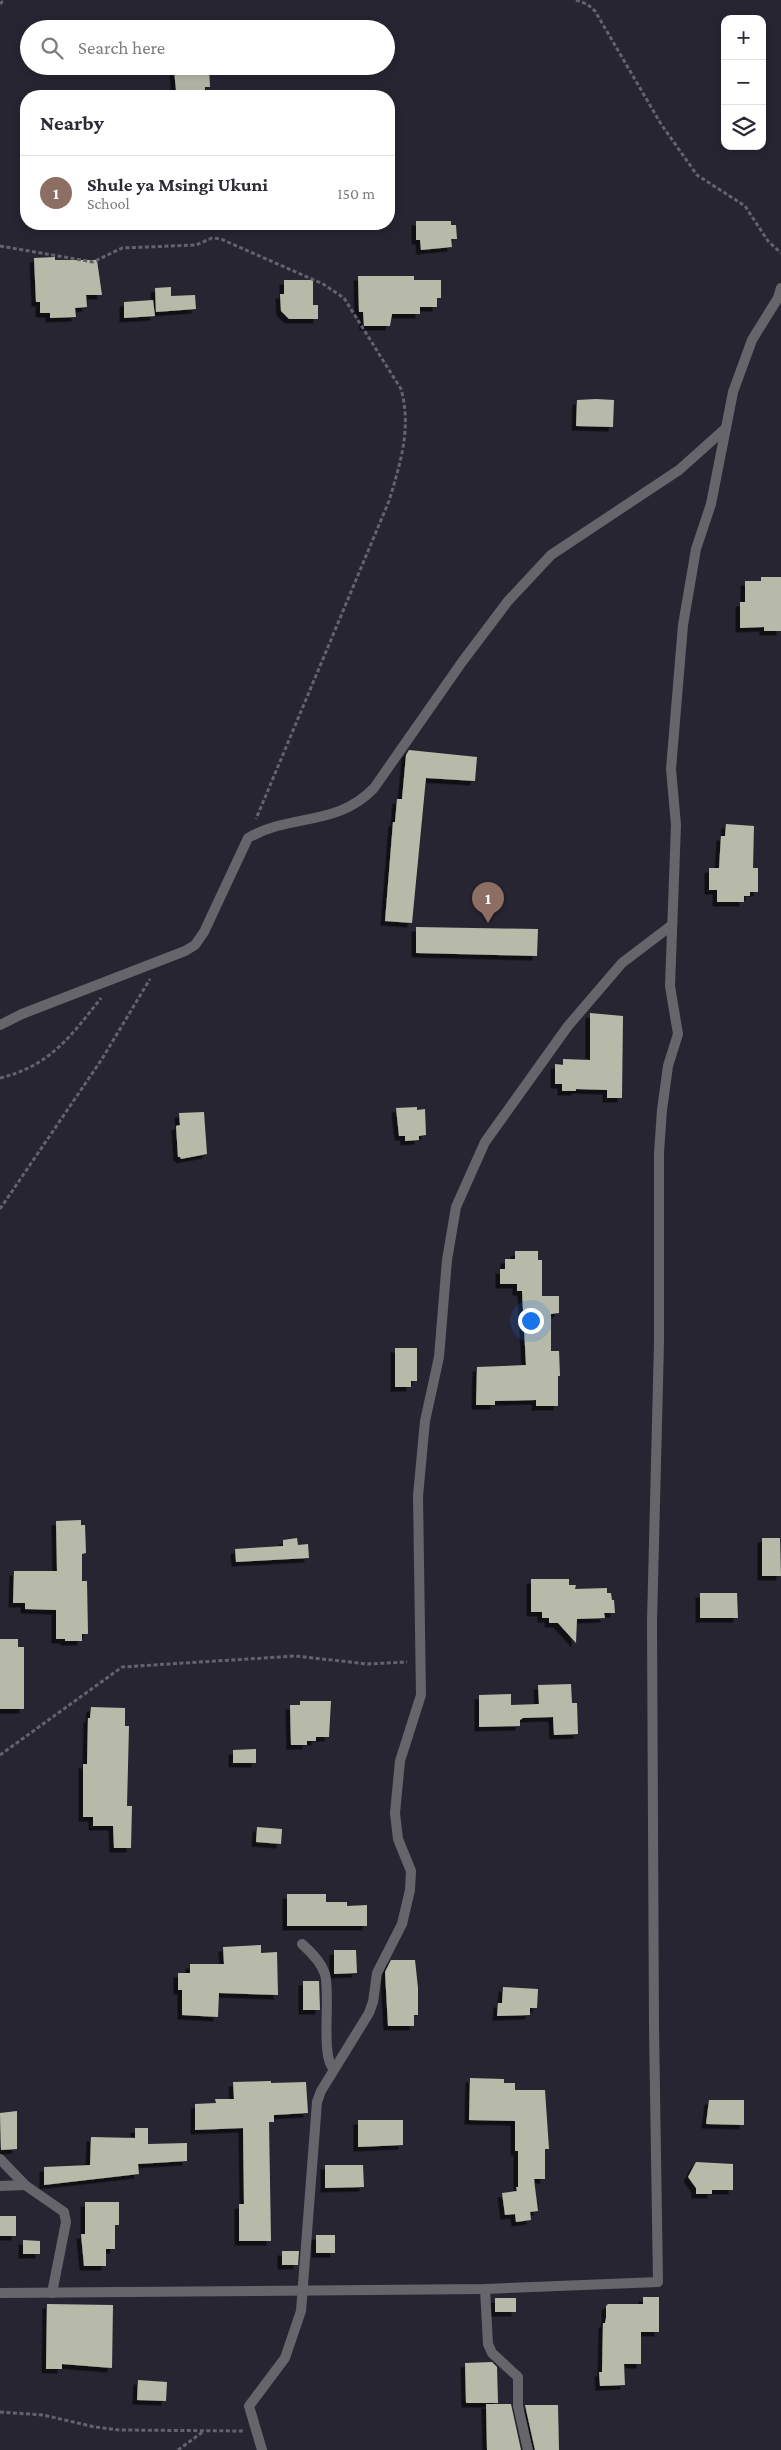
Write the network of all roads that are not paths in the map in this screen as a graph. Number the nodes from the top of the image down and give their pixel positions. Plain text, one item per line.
1 (781, 288) edge
2 (726, 428) junction
3 (672, 925) junction
4 (0, 1025) edge
5 (302, 1944) dead end
6 (334, 2068) junction
7 (0, 2159) edge
8 (26, 2185) junction
9 (0, 2186) edge
10 (485, 2289) junction
11 (302, 2290) junction
12 (0, 2293) edge
13 (52, 2293) junction
14 (262, 2450) edge
15 (528, 2450) edge

1 - 2 street
2 - 3 street
2 - 4 street
3 - 6 street
3 - 10 street
5 - 6 street
6 - 11 street
7 - 8 street
8 - 9 street
8 - 13 street
10 - 11 street
10 - 15 street
11 - 13 street
11 - 14 street
12 - 13 street

